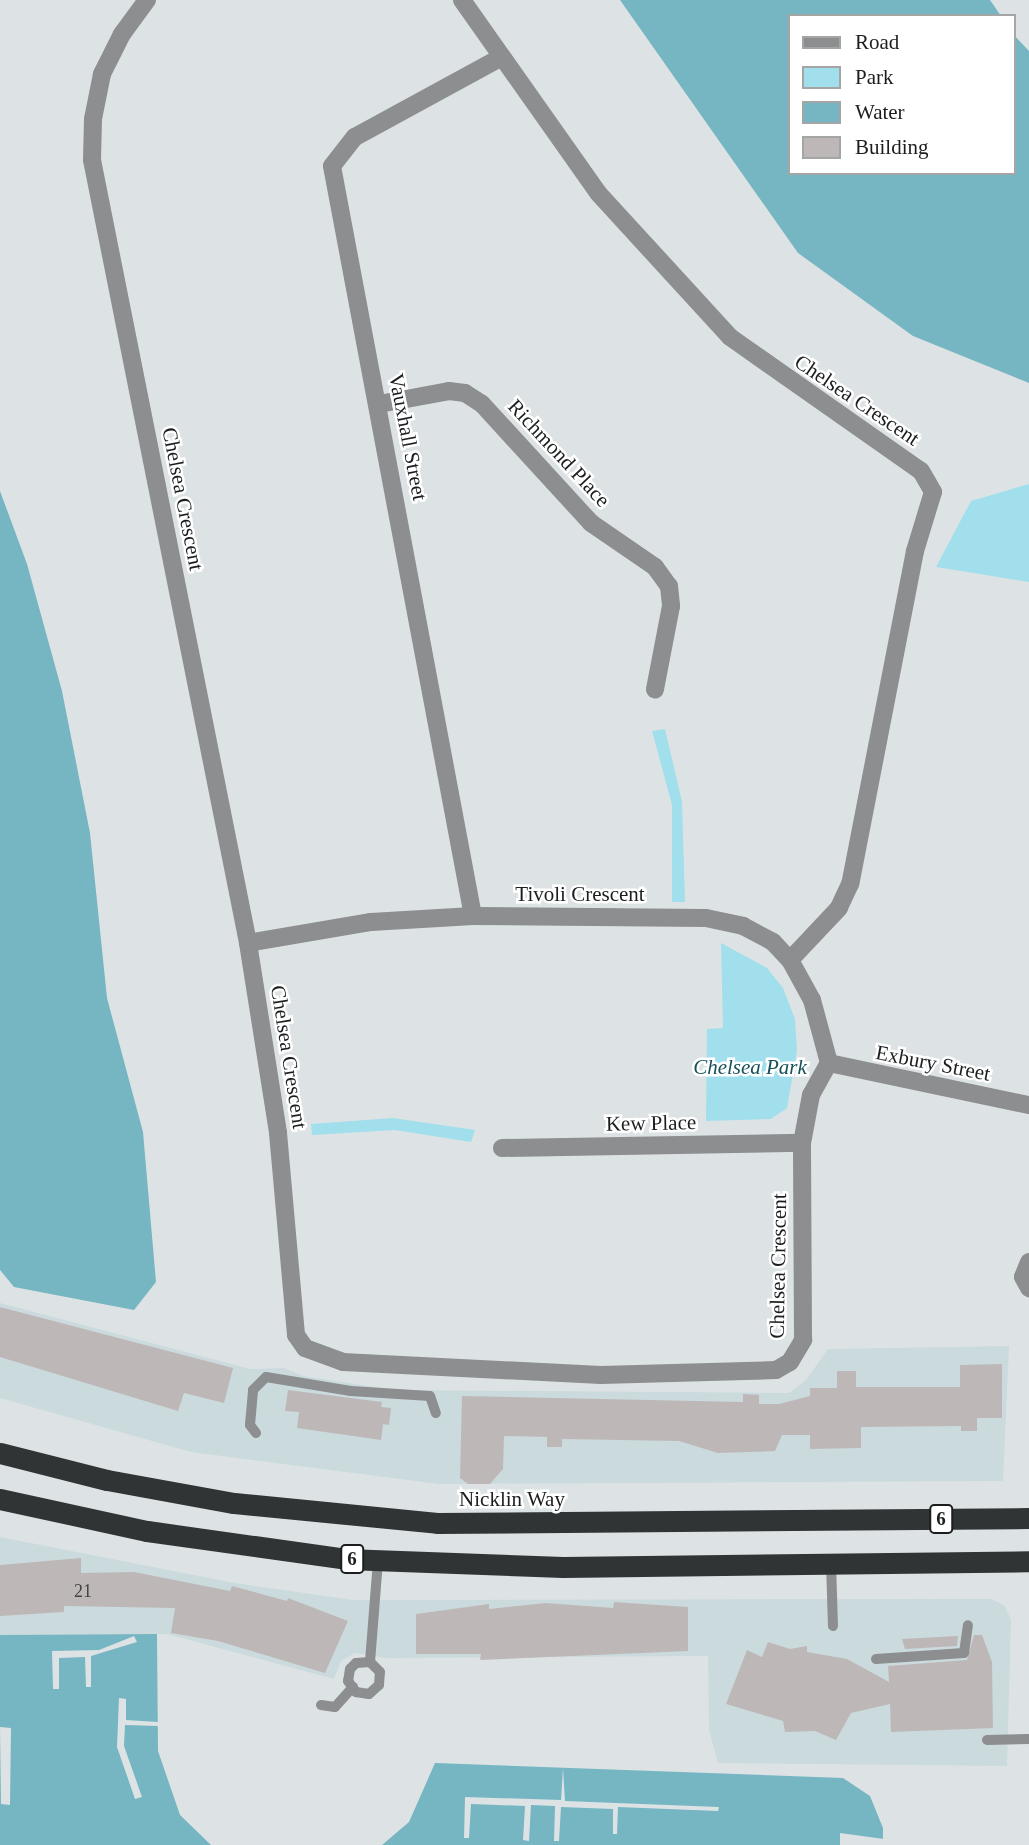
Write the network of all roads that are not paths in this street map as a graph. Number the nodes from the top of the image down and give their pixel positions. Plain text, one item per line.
1 (147, 0) edge
2 (462, 0) edge
3 (500, 58) junction
4 (379, 404) junction
5 (655, 689) dead end
6 (473, 916) junction
7 (248, 943) junction
8 (790, 960) junction
9 (829, 1063) junction
10 (1029, 1105) edge
11 (802, 1143) junction
12 (502, 1148) dead end
13 (436, 1413) dead end
14 (256, 1433) dead end
15 (0, 1454) edge
16 (0, 1499) edge
17 (1029, 1518) edge
18 (378, 1561) junction
19 (1029, 1561) edge
20 (831, 1563) junction
21 (968, 1625) dead end
22 (833, 1626) dead end
23 (876, 1658) dead end
24 (370, 1662) junction
25 (353, 1687) junction
26 (321, 1705) dead end
27 (1029, 1739) edge
28 (987, 1740) dead end

1 - 7 street, Chelsea Crescent
2 - 3 street, Chelsea Crescent
3 - 4 street, Vauxhall Street
3 - 8 street, Chelsea Crescent
4 - 5 street, Richmond Place
4 - 6 street, Vauxhall Street
6 - 7 street, Tivoli Crescent
6 - 8 street, Tivoli Crescent
7 - 11 street, Chelsea Crescent
8 - 9 street, Tivoli Crescent
9 - 10 street, Exbury Street
9 - 11 street, Chelsea Crescent
11 - 12 street, Kew Place
13 - 14 lane
15 - 17 highway, Nicklin Way / 6
16 - 18 highway, 6
18 - 20 highway, 6
18 - 24 lane
19 - 20 highway, 6
20 - 22 lane
21 - 23 lane
24 - 25 lane
24 - 25 lane
25 - 26 lane
27 - 28 lane

